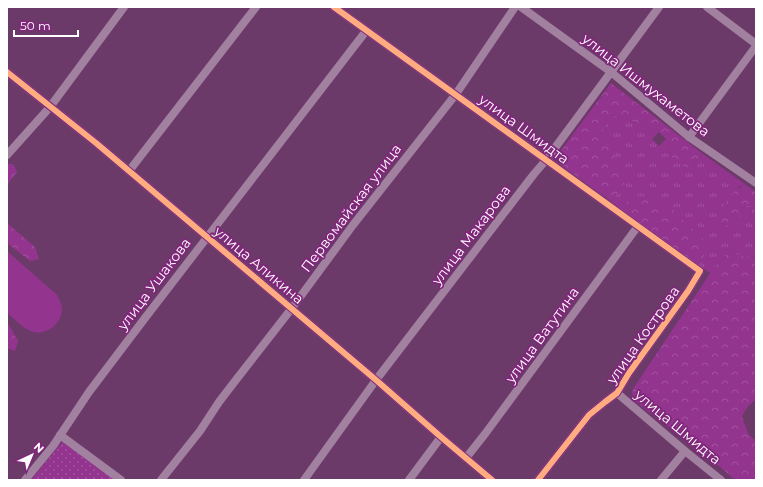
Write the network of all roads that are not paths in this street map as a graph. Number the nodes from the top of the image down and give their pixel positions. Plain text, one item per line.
1 (123, 7) edge
2 (256, 7) edge
3 (334, 7) edge
4 (515, 7) edge
5 (521, 7) edge
6 (659, 7) edge
7 (707, 7) edge
8 (366, 31) junction
9 (756, 45) edge
10 (7, 72) edge
11 (611, 72) junction
12 (456, 94) junction
13 (50, 107) junction
14 (689, 137) junction
15 (7, 155) edge
16 (546, 160) junction
17 (129, 171) junction
18 (756, 183) edge
19 (638, 226) junction
20 (207, 237) junction
21 (700, 271) joint
22 (292, 308) junction
23 (376, 380) junction
24 (617, 393) junction
25 (60, 435) junction
26 (440, 437) junction
27 (685, 451) junction
28 (466, 458) junction
29 (25, 480) edge
30 (121, 480) edge
31 (161, 480) edge
32 (304, 480) edge
33 (409, 480) edge
34 (492, 480) edge
35 (538, 480) edge
36 (661, 480) edge
37 (721, 480) edge

1 - 13 street
2 - 17 street
3 - 8 street, улица Шмидта
4 - 12 street, Первомайская улица
5 - 11 street, улица Ишмухаметова
6 - 11 street, улица Макарова
7 - 9 street
8 - 12 street, улица Шмидта
8 - 20 street, улица Ушакова
9 - 14 street
10 - 13 street, улица Аликина
11 - 14 street, улица Ишмухаметова
11 - 16 street, улица Макарова
12 - 16 street, улица Шмидта
12 - 22 street, Первомайская улица
13 - 15 street
13 - 17 street, улица Аликина
14 - 18 street, улица Ишмухаметова
16 - 19 street, улица Шмидта
16 - 23 street, улица Макарова
17 - 20 street, улица Аликина
19 - 21 street, улица Шмидта
19 - 28 street, улица Ватутина
20 - 22 street, улица Аликина
20 - 25 street, улица Ушакова
21 - 24 street, улица Кострова
22 - 23 street, улица Аликина
22 - 31 street, Первомайская улица
23 - 26 street, улица Аликина
23 - 32 street, улица Макарова
24 - 27 street, улица Шмидта
24 - 35 street, улица Кострова
25 - 29 street, улица Ушакова
25 - 30 street
26 - 28 street, улица Аликина
26 - 33 street
27 - 36 street
27 - 37 street, улица Шмидта
28 - 34 street, улица Аликина

